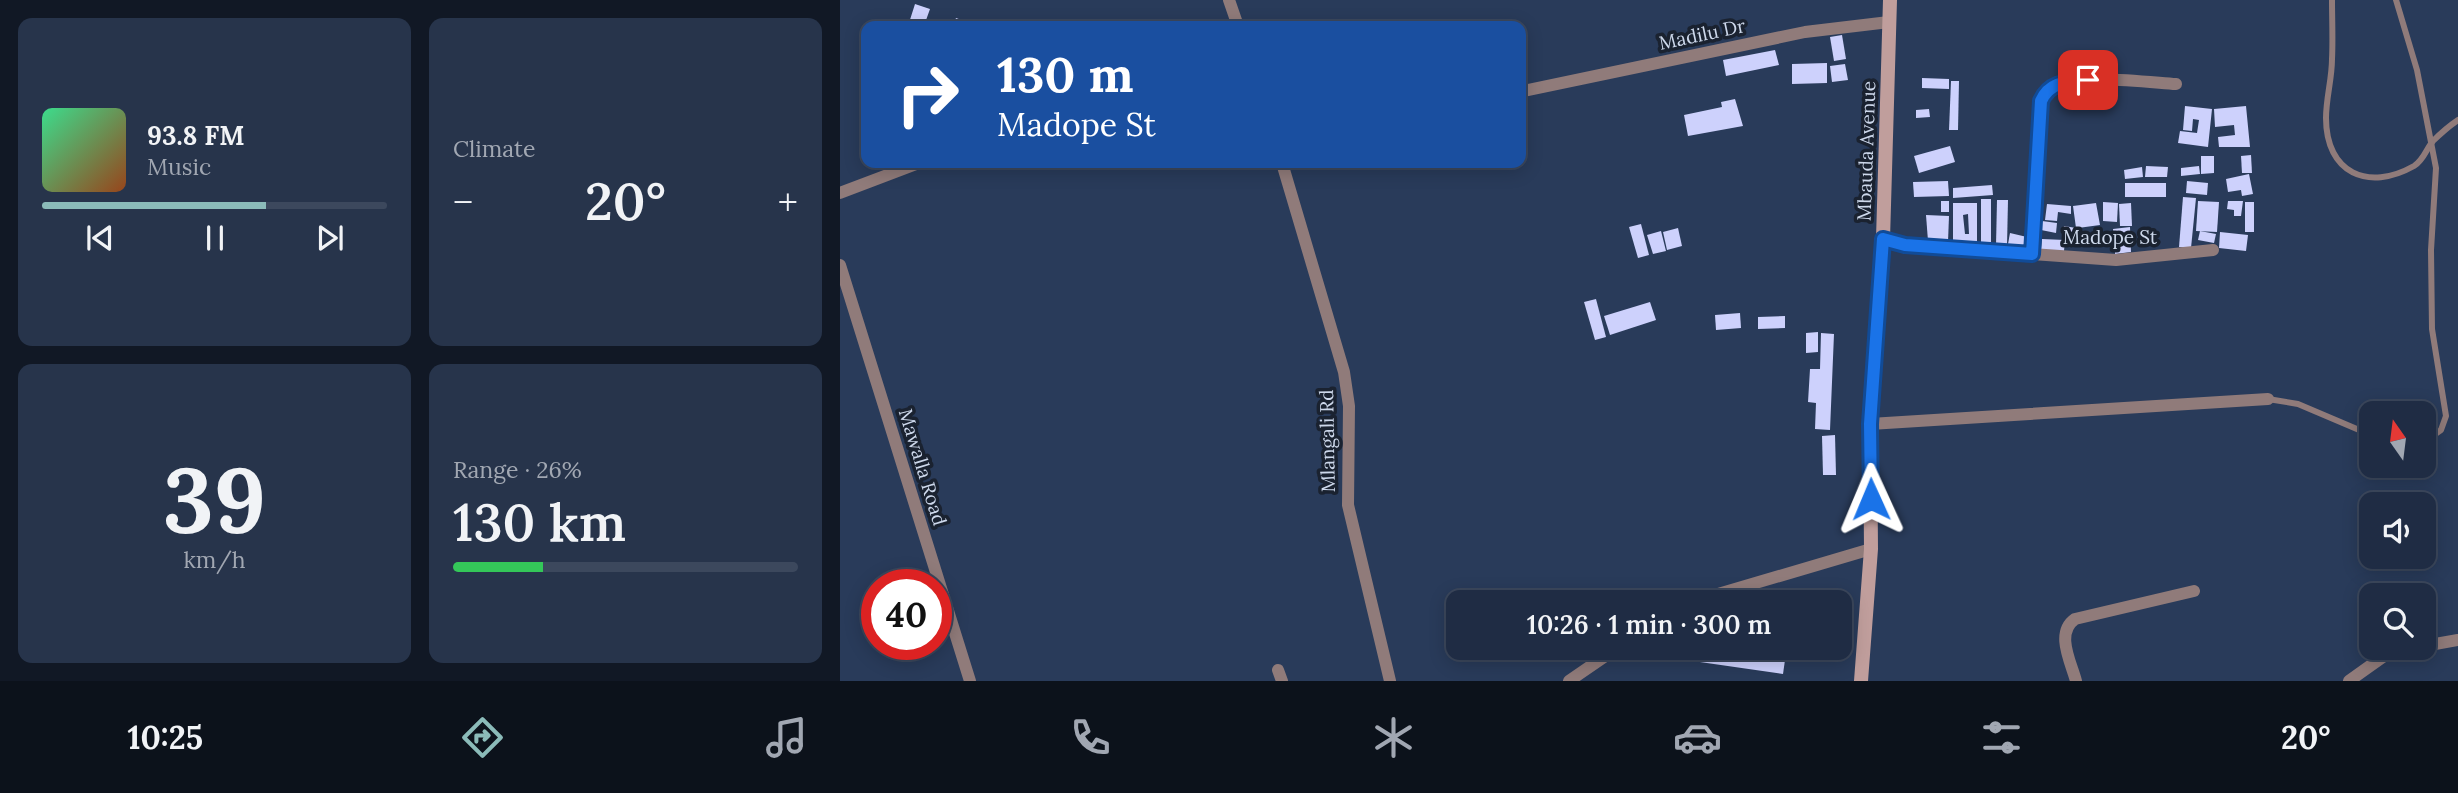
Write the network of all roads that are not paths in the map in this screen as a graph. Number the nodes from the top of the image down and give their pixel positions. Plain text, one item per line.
1 (1229, 0) edge
2 (1890, 0) edge
3 (2332, 0) edge
4 (2396, 0) edge
5 (1236, 21) edge
6 (1889, 22) junction
7 (2176, 83) dead end
8 (1526, 91) edge
9 (2458, 120) edge
10 (2432, 142) junction
11 (906, 168) edge
12 (1283, 168) edge
13 (840, 193) edge
14 (1883, 239) junction
15 (2213, 250) dead end
16 (2032, 254) junction
17 (840, 265) edge
18 (2268, 399) joint
19 (1870, 424) junction
20 (2359, 430) edge
21 (2436, 434) edge
22 (1871, 550) junction
23 (1733, 590) edge
24 (2194, 591) dead end
25 (2458, 640) edge
26 (2436, 644) edge
27 (1599, 660) edge
28 (2378, 660) edge
29 (970, 681) edge
30 (1390, 681) edge
31 (1569, 681) edge
32 (1861, 681) edge
33 (2076, 681) edge
34 (2349, 681) edge

1 - 5 street
2 - 6 street, Mbauda Avenue
3 - 10 lane
4 - 10 lane
6 - 8 street, Madilu Dr
6 - 14 street, Mbauda Avenue
7 - 16 street
9 - 10 lane
10 - 21 lane
11 - 13 street
12 - 30 street, Mlangali Rd
14 - 16 street, Madope St
14 - 19 street, Mbauda Avenue
15 - 16 street, Madope St
17 - 29 street, Mawalla Road
18 - 19 street
18 - 20 lane
19 - 22 street, Mbauda Avenue
22 - 23 street
22 - 32 street, Mbauda Avenue
24 - 33 street
25 - 26 street
27 - 31 street
28 - 34 street

